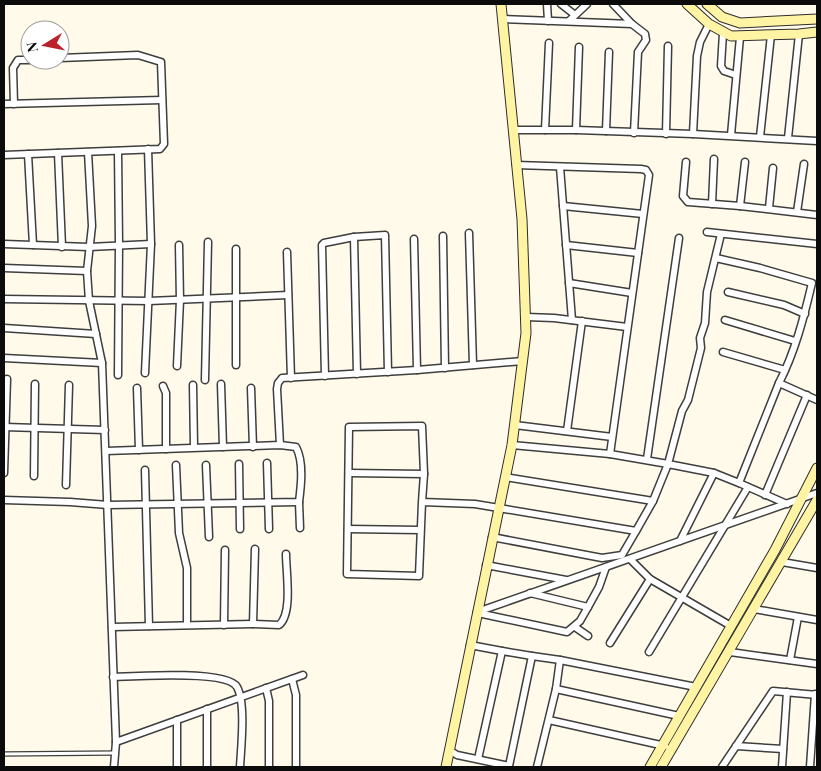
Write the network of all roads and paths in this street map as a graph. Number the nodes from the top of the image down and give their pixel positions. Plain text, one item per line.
1 (501, 4) edge
2 (547, 4) edge
3 (562, 4) edge
4 (587, 4) edge
5 (613, 4) edge
6 (687, 4) edge
7 (707, 4) edge
8 (575, 16) junction
9 (817, 19) edge
10 (503, 20) junction
11 (548, 21) junction
12 (569, 22) junction
13 (754, 22) junction
14 (632, 24) junction
15 (709, 24) junction
16 (817, 32) edge
17 (723, 33) junction
18 (800, 34) junction
19 (771, 35) junction
20 (755, 36) junction
21 (740, 37) junction
22 (549, 43) dead end
23 (668, 46) dead end
24 (579, 47) dead end
25 (609, 52) dead end
26 (70, 58) edge
27 (20, 60) edge
28 (736, 75) junction
29 (162, 100) junction
30 (4, 104) edge
31 (14, 104) junction
32 (513, 130) junction
33 (545, 130) junction
34 (576, 130) junction
35 (606, 131) junction
36 (634, 133) junction
37 (666, 134) junction
38 (693, 134) junction
39 (731, 135) junction
40 (760, 137) junction
41 (788, 138) junction
42 (817, 141) edge
43 (148, 150) junction
44 (118, 151) junction
45 (88, 152) junction
46 (58, 153) junction
47 (28, 154) junction
48 (4, 155) edge
49 (714, 160) dead end
50 (686, 162) dead end
51 (745, 162) dead end
52 (804, 164) dead end
53 (516, 165) junction
54 (560, 167) junction
55 (773, 168) dead end
56 (712, 204) junction
57 (563, 206) junction
58 (740, 206) junction
59 (768, 208) junction
60 (797, 212) junction
61 (643, 214) junction
62 (817, 215) edge
63 (707, 232) dead end
64 (469, 233) dead end
65 (721, 234) junction
66 (442, 236) dead end
67 (354, 237) junction
68 (679, 238) dead end
69 (414, 239) dead end
70 (208, 242) dead end
71 (4, 244) edge
72 (119, 244) junction
73 (151, 244) junction
74 (817, 244) edge
75 (33, 245) junction
76 (179, 245) dead end
77 (566, 246) junction
78 (62, 247) junction
79 (89, 247) junction
80 (236, 249) dead end
81 (287, 252) dead end
82 (638, 254) junction
83 (716, 258) junction
84 (4, 268) edge
85 (87, 270) junction
86 (569, 283) junction
87 (632, 292) junction
88 (728, 292) dead end
89 (288, 294) junction
90 (236, 297) junction
91 (207, 298) junction
92 (4, 299) edge
93 (180, 300) junction
94 (89, 301) junction
95 (149, 301) junction
96 (119, 302) junction
97 (805, 314) junction
98 (526, 317) junction
99 (572, 320) junction
100 (725, 320) dead end
101 (582, 321) junction
102 (628, 327) junction
103 (4, 328) edge
104 (96, 334) junction
105 (795, 341) junction
106 (723, 352) dead end
107 (4, 358) edge
108 (523, 361) junction
109 (102, 363) junction
110 (236, 365) dead end
111 (473, 365) junction
112 (177, 366) dead end
113 (445, 368) junction
114 (417, 370) junction
115 (785, 370) junction
116 (145, 372) dead end
117 (388, 372) junction
118 (357, 374) junction
119 (118, 375) dead end
120 (325, 376) junction
121 (291, 378) junction
122 (7, 380) dead end
123 (205, 380) dead end
124 (778, 383) junction
125 (35, 384) dead end
126 (69, 384) dead end
127 (221, 384) dead end
128 (193, 385) dead end
129 (163, 386) dead end
130 (137, 388) dead end
131 (251, 388) dead end
132 (807, 395) junction
133 (817, 400) edge
134 (514, 425) junction
135 (4, 426) edge
136 (35, 428) junction
137 (68, 430) junction
138 (105, 430) junction
139 (568, 431) junction
140 (612, 437) junction
141 (280, 445) junction
142 (512, 445) junction
143 (194, 447) junction
144 (222, 447) junction
145 (253, 447) junction
146 (166, 449) junction
147 (139, 450) junction
148 (106, 451) junction
149 (610, 454) junction
150 (647, 459) junction
151 (267, 463) dead end
152 (239, 464) dead end
153 (668, 464) junction
154 (176, 465) dead end
155 (206, 465) dead end
156 (817, 468) edge
157 (145, 470) dead end
158 (4, 473) edge
159 (348, 473) junction
160 (714, 473) junction
161 (424, 474) junction
162 (34, 476) dead end
163 (505, 477) junction
164 (739, 483) junction
165 (66, 485) dead end
166 (748, 487) junction
167 (817, 493) edge
168 (765, 494) junction
169 (802, 499) junction
170 (4, 500) edge
171 (817, 500) edge
172 (652, 501) junction
173 (299, 502) junction
174 (422, 502) junction
175 (208, 503) junction
176 (178, 504) junction
177 (239, 504) junction
178 (269, 504) junction
179 (787, 504) junction
180 (108, 505) junction
181 (146, 505) junction
182 (498, 508) junction
183 (726, 525) junction
184 (300, 528) dead end
185 (240, 529) dead end
186 (270, 529) dead end
187 (348, 529) junction
188 (420, 530) junction
189 (636, 531) junction
190 (209, 537) dead end
191 (492, 537) junction
192 (680, 540) junction
193 (255, 549) dead end
194 (225, 550) dead end
195 (286, 554) dead end
196 (630, 559) junction
197 (782, 562) junction
198 (486, 566) junction
199 (606, 567) junction
200 (817, 568) edge
201 (650, 579) junction
202 (568, 580) junction
203 (529, 593) junction
204 (681, 598) junction
205 (588, 607) junction
206 (754, 609) junction
207 (477, 612) junction
208 (798, 617) junction
209 (817, 620) edge
210 (254, 624) junction
211 (224, 625) junction
212 (148, 626) junction
213 (187, 626) junction
214 (731, 626) junction
215 (112, 627) junction
216 (575, 627) junction
217 (588, 636) dead end
218 (610, 643) dead end
219 (470, 645) junction
220 (502, 651) junction
221 (649, 652) dead end
222 (730, 652) junction
223 (532, 656) junction
224 (560, 660) junction
225 (790, 660) junction
226 (817, 664) edge
227 (303, 675) dead end
228 (113, 677) junction
229 (292, 679) junction
230 (696, 687) junction
231 (266, 688) junction
232 (556, 689) junction
233 (787, 692) junction
234 (816, 694) edge
235 (241, 696) junction
236 (207, 709) junction
237 (679, 716) junction
238 (177, 720) junction
239 (549, 720) junction
240 (116, 742) junction
241 (662, 745) junction
242 (736, 746) junction
243 (783, 749) junction
244 (449, 750) junction
245 (672, 750) junction
246 (114, 753) junction
247 (4, 754) edge
248 (478, 759) junction
249 (512, 766) edge
250 (114, 767) edge
251 (177, 767) edge
252 (207, 767) edge
253 (240, 767) edge
254 (269, 767) edge
255 (296, 767) edge
256 (446, 767) edge
257 (537, 767) edge
258 (650, 767) edge
259 (661, 767) edge
260 (722, 767) edge
261 (782, 767) edge
262 (810, 767) edge

1 - 10 street
2 - 11 street
3 - 8 street
4 - 8 street
5 - 14 street
6 - 15 street
7 - 13 street
8 - 12 street
9 - 13 street
10 - 11 street
10 - 32 street
11 - 12 street
12 - 14 street
13 - 20 street
14 - 36 street
15 - 17 street
15 - 38 street
16 - 18 street
17 - 21 street
17 - 28 street
18 - 19 street
18 - 41 street
19 - 20 street
19 - 40 street
20 - 21 street
21 - 28 street
22 - 33 street
23 - 37 street
24 - 34 street
25 - 35 street
26 - 29 street
27 - 31 street
28 - 39 street
29 - 31 street
29 - 43 street
30 - 31 street
32 - 33 street
32 - 53 street
33 - 34 street
34 - 35 street
35 - 36 street
36 - 37 street
37 - 38 street
38 - 39 street
39 - 40 street
40 - 41 street
41 - 42 street
43 - 44 street
43 - 73 street
44 - 45 street
44 - 72 street
45 - 46 street
45 - 79 street
46 - 47 street
46 - 78 street
47 - 48 street
47 - 75 street
49 - 56 street
50 - 56 street
51 - 58 street
52 - 60 street
53 - 54 street
53 - 98 street
54 - 57 street
54 - 61 street
55 - 59 street
56 - 58 street
57 - 61 street
57 - 77 street
58 - 59 street
59 - 60 street
60 - 62 street
61 - 82 street
63 - 65 street
64 - 111 street
65 - 74 street
65 - 83 street
66 - 113 street
67 - 117 street
67 - 118 street
67 - 120 street
68 - 150 street
69 - 114 street
70 - 91 street
71 - 75 street
72 - 73 street
72 - 79 street
72 - 96 street
73 - 95 street
75 - 78 street
76 - 93 street
77 - 82 street
77 - 86 street
78 - 79 street
79 - 85 street
80 - 90 street
81 - 89 street
82 - 87 street
83 - 97 street
83 - 153 street
84 - 85 street
85 - 94 street
86 - 87 street
86 - 99 street
87 - 102 street
88 - 97 street
89 - 90 street
89 - 121 street
90 - 91 street
90 - 110 street
91 - 93 street
91 - 123 street
92 - 94 street
93 - 95 street
93 - 112 street
94 - 96 street
94 - 104 street
95 - 96 street
95 - 116 street
96 - 119 street
97 - 105 street
98 - 99 street
98 - 108 street
99 - 101 street
100 - 105 street
101 - 102 street
101 - 139 street
102 - 140 street
103 - 104 street
104 - 109 street
105 - 115 street
106 - 115 street
107 - 109 street
108 - 111 street
108 - 134 street
109 - 138 street
111 - 113 street
113 - 114 street
114 - 117 street
115 - 124 street
117 - 118 street
118 - 120 street
120 - 121 street
121 - 141 street
122 - 135 street
124 - 132 street
124 - 164 street
125 - 136 street
126 - 137 street
127 - 144 street
128 - 143 street
129 - 146 street
130 - 147 street
131 - 145 street
132 - 133 street
132 - 168 street
134 - 139 street
134 - 142 street
135 - 136 street
135 - 158 street
136 - 137 street
136 - 162 street
137 - 138 street
137 - 165 street
138 - 148 street
139 - 140 street
140 - 149 street
141 - 145 street
141 - 173 street
142 - 149 street
142 - 163 street
143 - 144 street
143 - 146 street
144 - 145 street
146 - 147 street
147 - 148 street
148 - 180 street
149 - 150 street
150 - 153 street
151 - 178 street
152 - 177 street
153 - 160 street
153 - 172 street
154 - 176 street
155 - 175 street
156 - 169 street
157 - 181 street
159 - 161 street
159 - 161 street
159 - 187 street
160 - 164 street
160 - 192 street
161 - 174 street
163 - 172 street
163 - 182 street
164 - 166 street
166 - 168 street
166 - 183 street
167 - 169 street
168 - 179 street
169 - 179 street
169 - 214 street
170 - 180 street
171 - 197 street
172 - 189 street
173 - 178 street
173 - 184 street
174 - 182 street
174 - 188 street
175 - 176 street
175 - 177 street
175 - 190 street
176 - 181 street
176 - 213 street
177 - 178 street
177 - 185 street
178 - 186 street
179 - 183 street
180 - 181 street
180 - 215 street
181 - 212 street
182 - 189 street
182 - 191 street
183 - 192 street
183 - 204 street
187 - 188 street
187 - 188 street
189 - 191 street
191 - 198 street
192 - 196 street
193 - 210 street
194 - 211 street
195 - 210 street
196 - 199 street
196 - 201 street
197 - 200 street
197 - 206 street
198 - 202 street
198 - 207 street
199 - 202 street
199 - 205 street
201 - 204 street
201 - 218 street
202 - 203 street
203 - 205 street
203 - 207 street
204 - 214 street
204 - 221 street
205 - 216 street
206 - 208 street
206 - 222 street
207 - 216 street
207 - 219 street
208 - 209 street
208 - 225 street
210 - 211 street
211 - 213 street
212 - 213 street
212 - 215 street
214 - 230 street
215 - 228 street
216 - 217 street
219 - 220 street
219 - 244 street
220 - 223 street
220 - 248 street
222 - 225 street
222 - 245 street
223 - 224 street
223 - 249 street
224 - 230 street
224 - 232 street
225 - 226 street
227 - 229 street
228 - 235 street
228 - 240 street
229 - 231 street
229 - 255 street
230 - 237 street
231 - 235 street
231 - 254 street
232 - 237 street
232 - 239 street
233 - 234 street
233 - 242 street
233 - 243 street
234 - 262 street
235 - 236 street
235 - 253 street
236 - 238 street
236 - 252 street
237 - 241 street
238 - 240 street
238 - 251 street
239 - 241 street
239 - 257 street
240 - 246 street
241 - 245 street
241 - 258 street
242 - 243 street
242 - 260 street
243 - 261 street
244 - 248 street
244 - 256 street
245 - 259 street
246 - 247 lane
246 - 250 street
248 - 249 street

